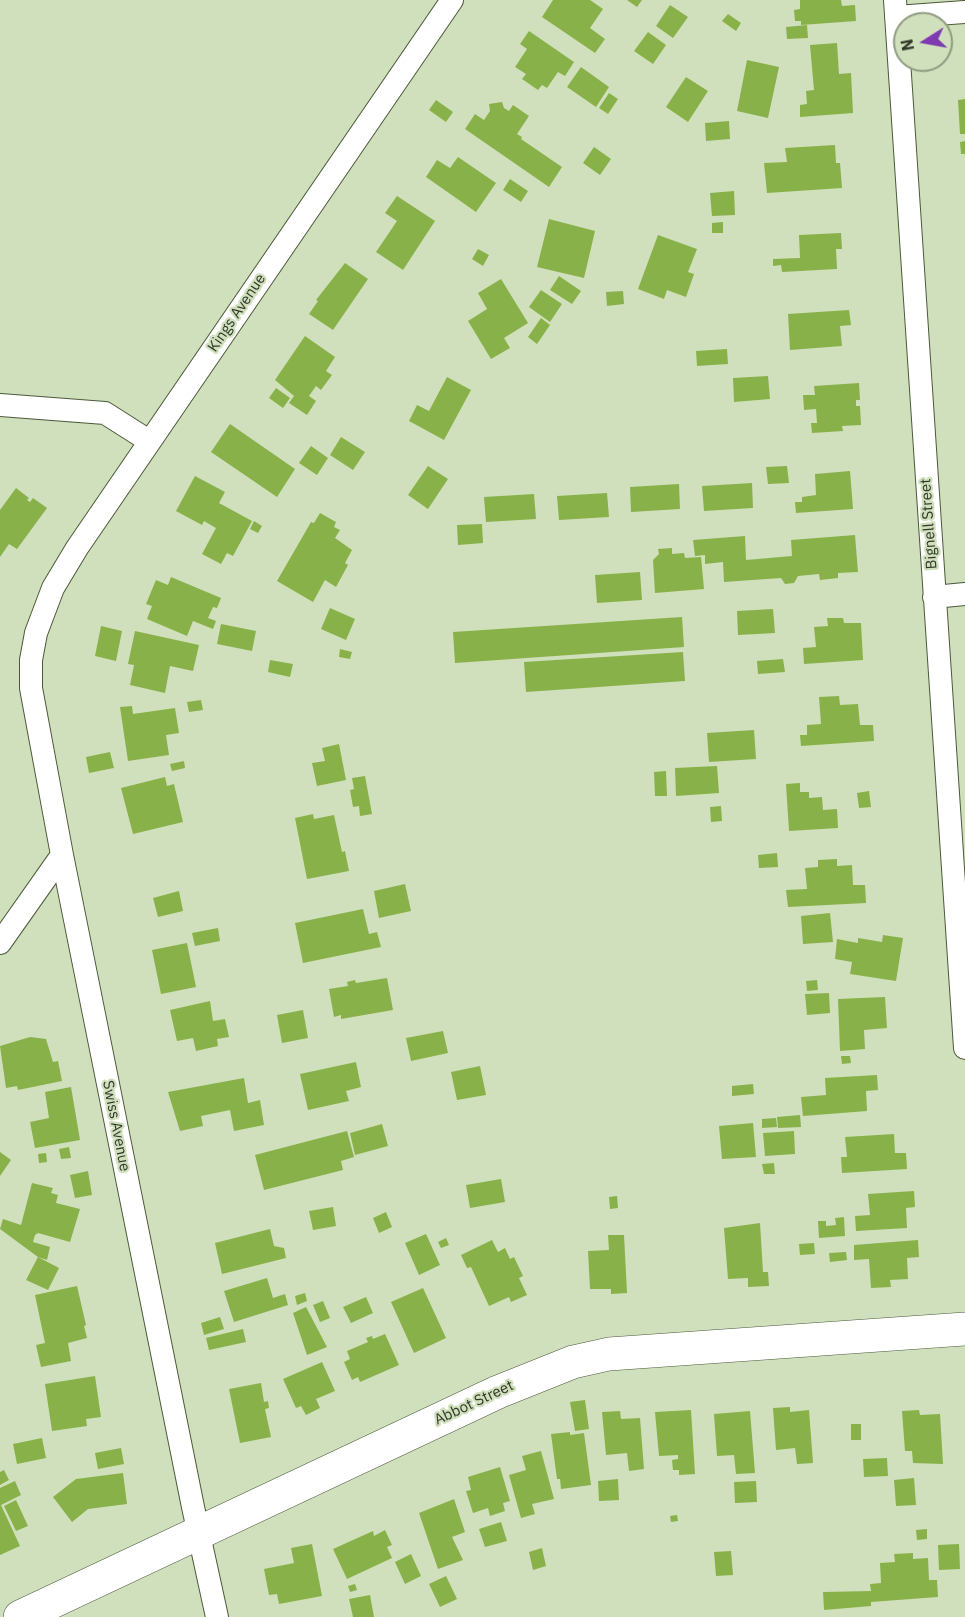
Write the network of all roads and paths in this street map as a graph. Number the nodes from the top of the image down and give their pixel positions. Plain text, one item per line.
1 (452, 0) edge
2 (895, 8) edge
3 (965, 12) edge
4 (0, 405) edge
5 (149, 441) junction
6 (965, 594) edge
7 (934, 597) junction
8 (36, 633) joint
9 (62, 855) junction
10 (0, 943) edge
11 (965, 1048) edge
12 (965, 1329) edge
13 (199, 1532) junction
14 (20, 1617) edge
15 (217, 1617) edge

1 - 5 street, Kings Avenue
2 - 3 street
2 - 7 street, Bignell Street
4 - 5 street
5 - 8 street, Kings Avenue
6 - 7 street
7 - 11 street, Bignell Street
8 - 9 street, Swiss Avenue
9 - 10 street
9 - 13 street, Swiss Avenue
12 - 13 street, Abbot Street
13 - 14 street, Abbot Street
13 - 15 street, Swiss Avenue

